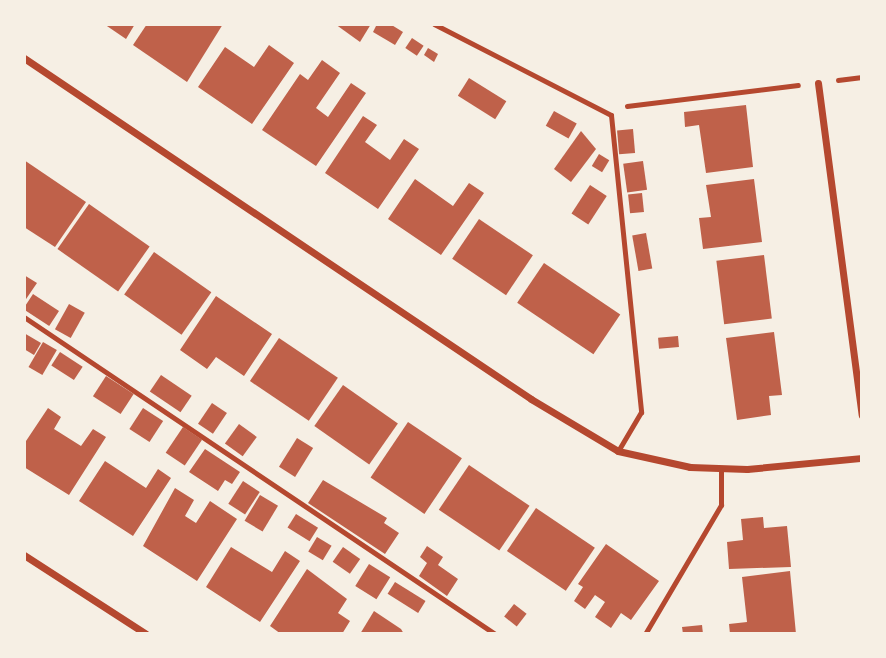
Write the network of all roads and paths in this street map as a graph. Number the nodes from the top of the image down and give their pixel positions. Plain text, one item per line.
1 (434, 24) edge
2 (24, 58) edge
3 (862, 77) edge
4 (818, 83) junction
5 (611, 115) junction
6 (24, 317) edge
7 (862, 415) edge
8 (618, 452) junction
9 (862, 458) edge
10 (721, 468) junction
11 (24, 555) edge
12 (146, 634) edge
13 (495, 634) edge
14 (645, 634) edge

1 - 5 lane
2 - 8 street
3 - 4 path
4 - 5 path
4 - 7 street
5 - 8 lane
6 - 13 lane
8 - 10 street
9 - 10 street
10 - 14 lane
11 - 12 street

